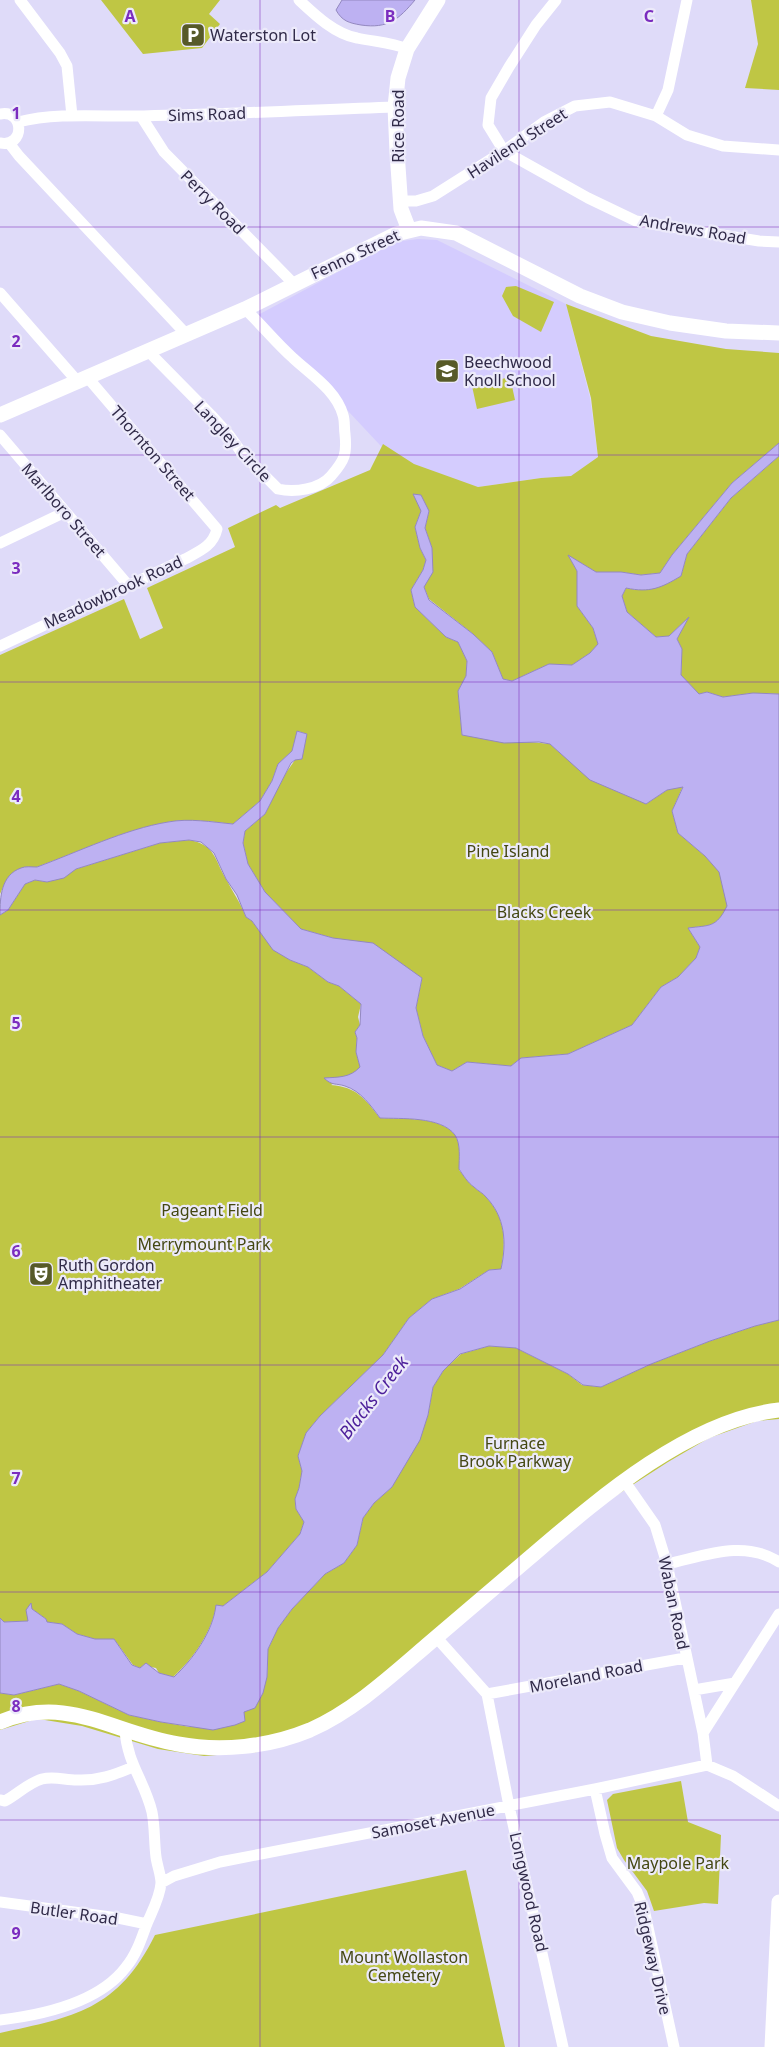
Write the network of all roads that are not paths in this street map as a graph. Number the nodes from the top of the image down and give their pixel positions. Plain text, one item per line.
1 (20, 0) edge
2 (298, 0) edge
3 (438, 0) edge
4 (556, 0) edge
5 (687, 0) edge
6 (407, 50) junction
7 (395, 107) junction
8 (0, 114) edge
9 (72, 116) junction
10 (141, 116) junction
11 (656, 116) junction
12 (18, 122) junction
13 (5, 143) edge
14 (779, 150) edge
15 (504, 151) junction
16 (401, 201) junction
17 (409, 230) junction
18 (779, 242) edge
19 (293, 283) junction
20 (0, 292) edge
21 (245, 308) junction
22 (779, 333) edge
23 (186, 334) junction
24 (148, 351) junction
25 (83, 380) junction
26 (0, 415) edge
27 (0, 435) edge
28 (65, 512) junction
29 (217, 529) joint
30 (0, 543) edge
31 (128, 585) junction
32 (0, 646) edge
33 (779, 1410) edge
34 (625, 1482) junction
35 (779, 1562) edge
36 (667, 1564) junction
37 (779, 1614) edge
38 (436, 1637) junction
39 (686, 1658) junction
40 (735, 1683) junction
41 (694, 1690) junction
42 (488, 1694) junction
43 (0, 1722) edge
44 (125, 1730) junction
45 (703, 1733) junction
46 (707, 1765) junction
47 (133, 1767) junction
48 (596, 1789) junction
49 (0, 1800) edge
50 (509, 1806) junction
51 (779, 1806) edge
52 (161, 1883) junction
53 (0, 1902) edge
54 (779, 1902) edge
55 (147, 1924) junction
56 (0, 2020) edge
57 (563, 2047) edge
58 (674, 2047) edge
59 (772, 2047) edge

1 - 9 street
2 - 6 street
3 - 6 street, Rice Road
4 - 15 street
5 - 11 street
6 - 7 street, Rice Road
7 - 10 street, Sims Road
7 - 16 street, Rice Road
8 - 12 street
9 - 10 street, Sims Road
9 - 12 street, Sims Road
10 - 19 street, Perry Road
11 - 14 street, Havilend Street
11 - 15 street, Havilend Street
12 - 13 street
13 - 23 street
15 - 16 street, Havilend Street
15 - 18 street, Andrews Road
16 - 17 street, Rice Road
17 - 19 street, Fenno Street
17 - 22 street, Fenno Street
19 - 21 street, Fenno Street
20 - 25 street, Thornton Street
21 - 23 street, Fenno Street
21 - 24 street, Langley Circle
23 - 24 street, Fenno Street
24 - 25 street, Fenno Street
25 - 26 street, Fenno Street
25 - 29 street, Thornton Street
27 - 28 street, Marlboro Street
28 - 30 street
28 - 31 street, Marlboro Street
29 - 31 street, Meadowbrook Road
31 - 32 street, Meadowbrook Road
33 - 34 street
34 - 36 street, Waban Road
34 - 38 street
35 - 36 street
36 - 39 street, Waban Road
37 - 40 street
38 - 42 street
38 - 44 street
39 - 41 street, Waban Road
39 - 42 street, Moreland Road
40 - 41 street
40 - 45 street
41 - 45 street, Waban Road
42 - 50 street, Longwood Road
43 - 44 street
44 - 47 street
45 - 46 street
46 - 48 street, Samoset Avenue
46 - 51 street
47 - 49 street
47 - 52 street
48 - 50 street, Samoset Avenue
48 - 58 street, Ridgeway Drive
50 - 52 street, Samoset Avenue
50 - 57 street, Longwood Road
52 - 55 street
53 - 55 street, Butler Road
54 - 59 street
55 - 56 street

